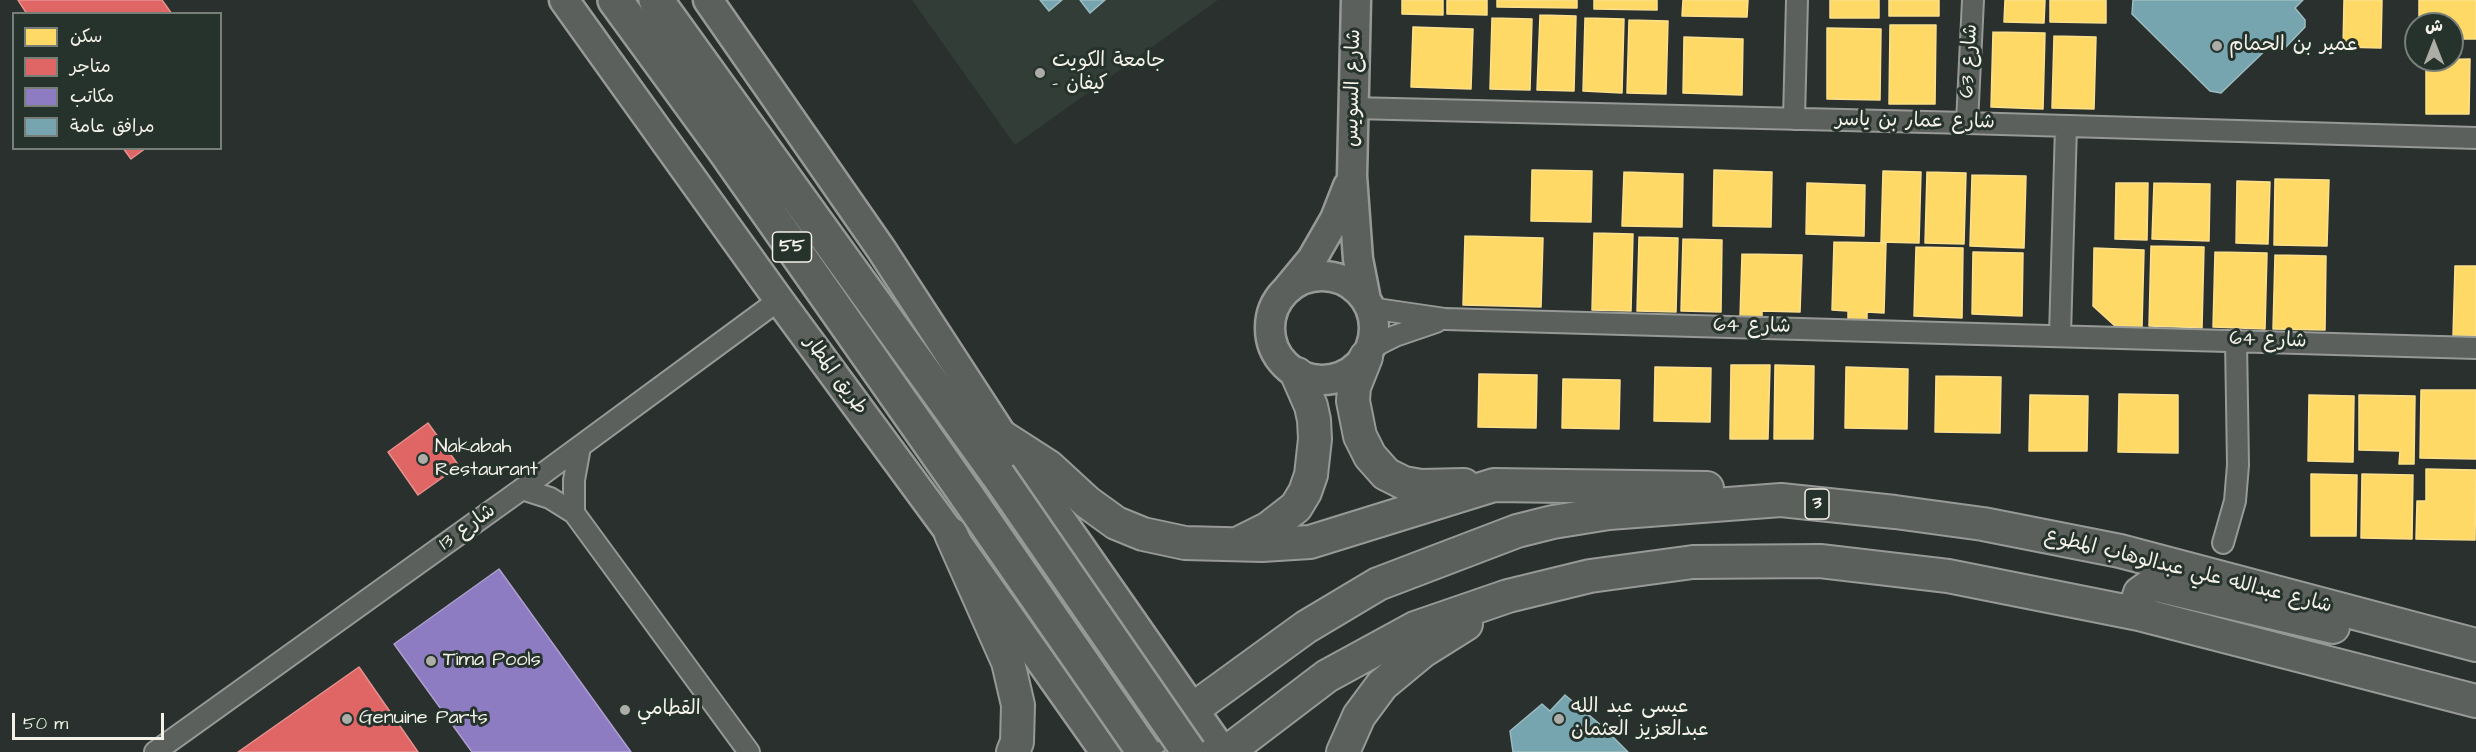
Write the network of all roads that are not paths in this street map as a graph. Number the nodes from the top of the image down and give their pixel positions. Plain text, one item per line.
1 (564, 0) edge
2 (593, 0) edge
3 (615, 0) edge
4 (656, 0) edge
5 (683, 0) edge
6 (708, 0) edge
7 (1356, 0) edge
8 (1797, 0) edge
9 (1973, 0) edge
10 (1353, 108) junction
11 (1794, 119) junction
12 (1967, 123) junction
13 (2066, 126) junction
14 (2476, 138) edge
15 (763, 147) junction
16 (723, 148) junction
17 (1352, 176) junction
18 (1283, 294) junction
19 (779, 300) junction
20 (1368, 304) junction
21 (1445, 319) junction
22 (2060, 335) junction
23 (2236, 340) junction
24 (2476, 348) edge
25 (1368, 352) junction
26 (1297, 374) junction
27 (1004, 438) junction
28 (580, 447) junction
29 (1494, 485) junction
30 (522, 489) junction
31 (1781, 500) junction
32 (574, 513) junction
33 (951, 534) junction
34 (2223, 543) dead end
35 (1236, 544) junction
36 (1508, 596) junction
37 (1121, 605) junction
38 (2139, 614) junction
39 (2424, 631) junction
40 (2476, 645) edge
41 (1034, 649) junction
42 (2476, 701) edge
43 (1194, 710) junction
44 (155, 752) edge
45 (749, 752) edge
46 (1013, 752) edge
47 (1105, 752) edge
48 (1134, 752) edge
49 (1143, 752) edge
50 (1189, 752) edge
51 (1225, 752) edge
52 (1343, 752) edge

1 - 19 main road, طريق المطار
2 - 16 highway
3 - 16 highway, طريق المطار / 55
4 - 15 highway, 55
5 - 15 highway
6 - 27 main road
7 - 10 main road, شارع السويس
8 - 11 street
9 - 12 street, شارع 63
10 - 11 street, شارع عمار بن ياسر
10 - 17 main road, شارع السويس
11 - 12 street, شارع عمار بن ياسر
12 - 13 street, شارع عمار بن ياسر
13 - 14 street, شارع عمار بن ياسر
13 - 22 street
15 - 50 highway, 55, bridge
16 - 49 highway, طريق المطار / 55, bridge
17 - 18 main road, شارع السويس
17 - 20 main road, شارع السويس
18 - 20 main road
18 - 26 main road
19 - 28 street, شارع 13
19 - 33 main road, طريق المطار
20 - 21 street, شارع 64
20 - 25 main road
21 - 22 street, شارع 64
21 - 25 street, شارع 64
22 - 23 street, شارع 64
23 - 24 street, شارع 64
23 - 34 street
25 - 26 main road
25 - 29 main road
26 - 35 main road
27 - 35 main road
27 - 37 main road
28 - 30 street, شارع 13
28 - 32 street
29 - 31 main road
29 - 35 main road
30 - 32 street
30 - 44 street, شارع 13
31 - 39 main road, شارع عبدالله علي عبدالوهاب المطوع / 3
31 - 43 main road, شارع عبدالله علي عبدالوهاب المطوع / 3
32 - 45 street
33 - 41 main road, طريق المطار
33 - 46 main road
36 - 38 main road
36 - 51 main road
36 - 52 main road
37 - 41 main road
37 - 43 main road
38 - 39 main road
38 - 42 main road
39 - 40 main road, شارع عبدالله علي عبدالوهاب المطوع / 3
41 - 47 main road, طريق المطار
43 - 48 main road, 3
43 - 51 main road

